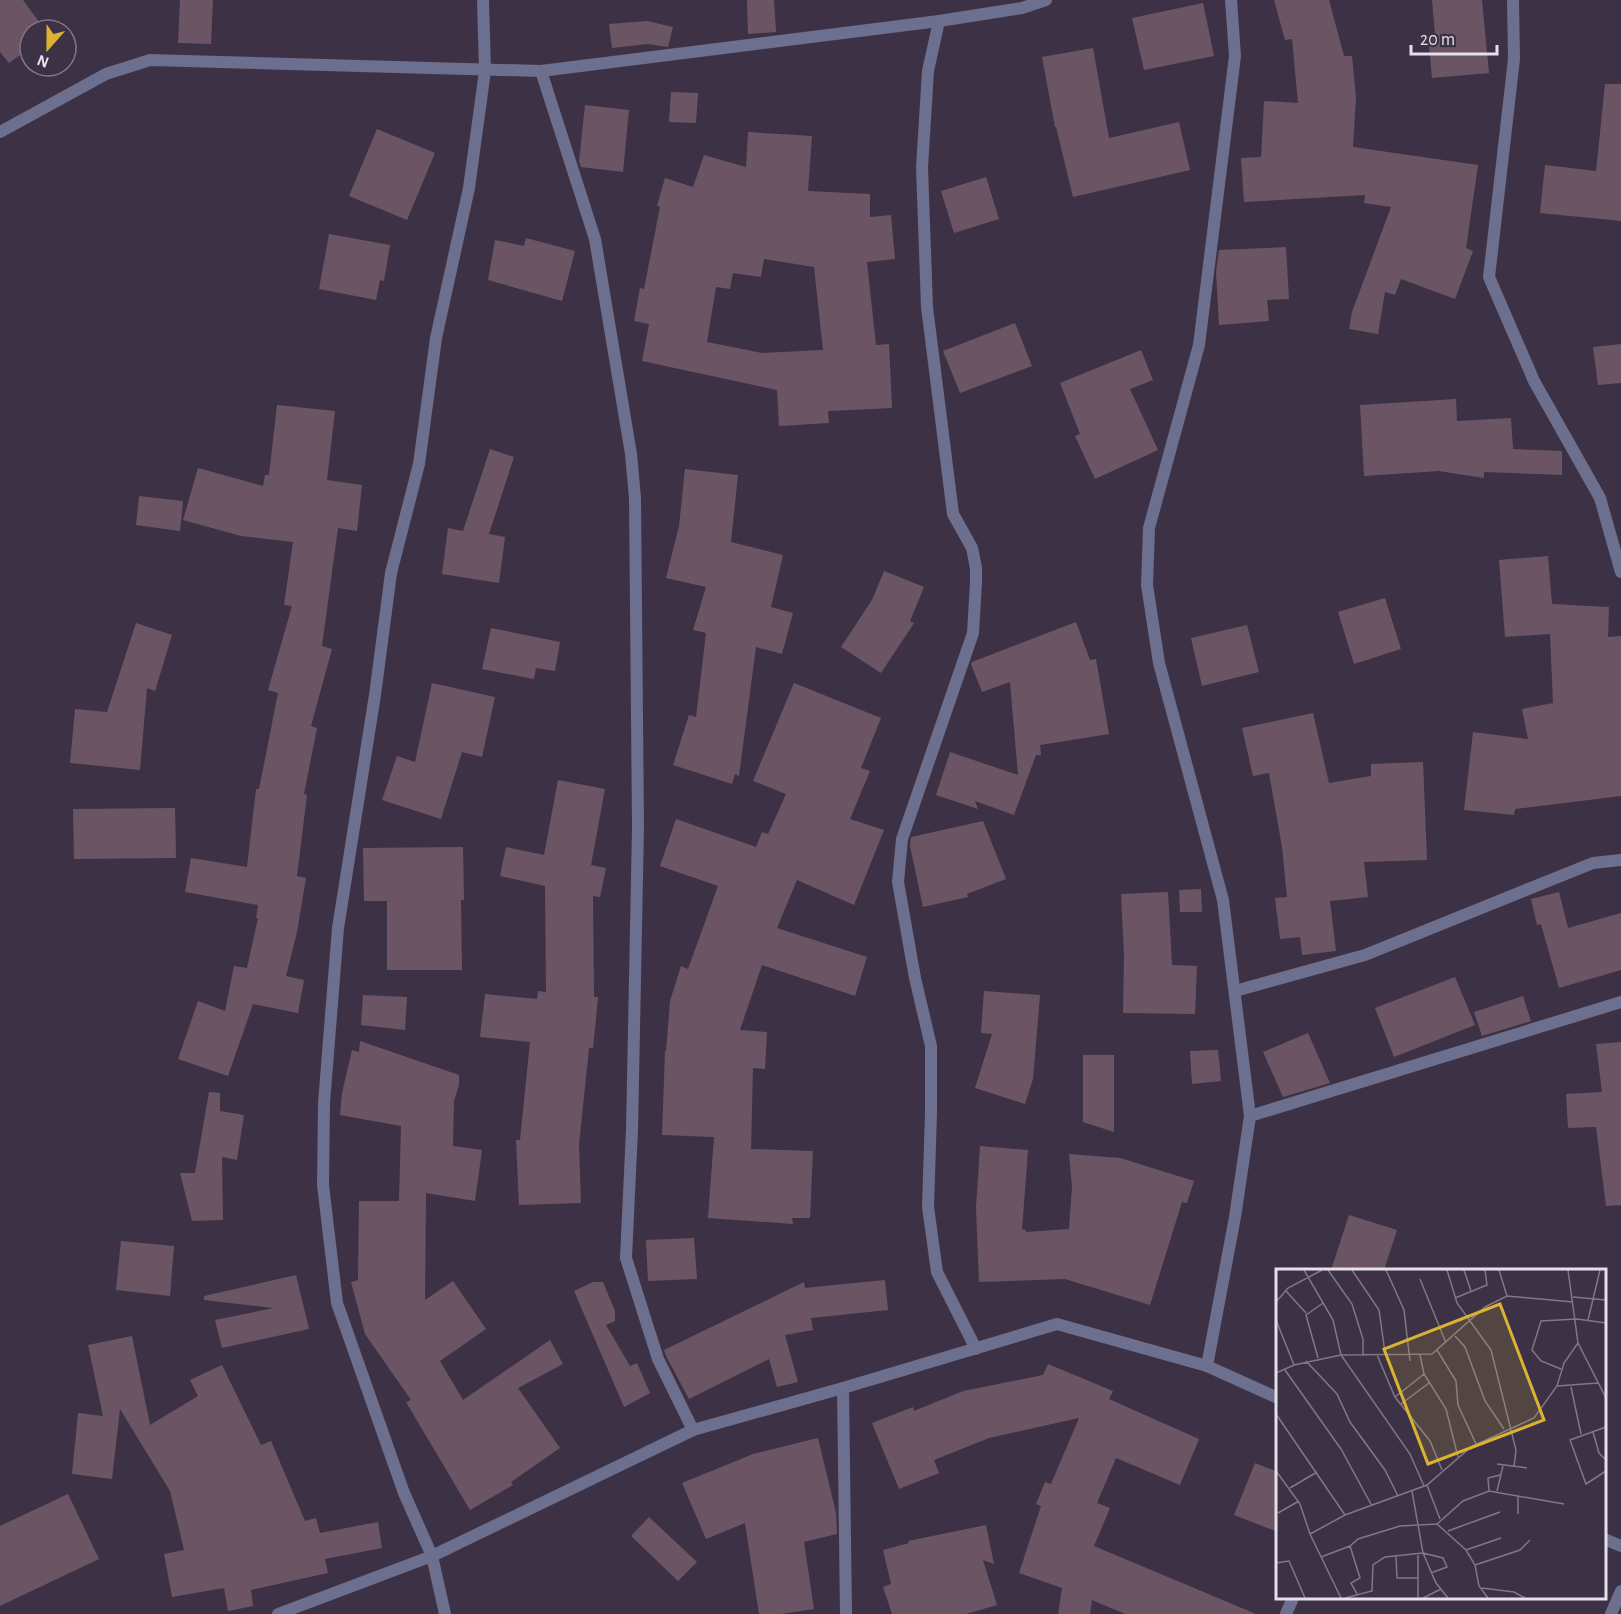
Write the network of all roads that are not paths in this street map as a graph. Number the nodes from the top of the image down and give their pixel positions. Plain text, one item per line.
1 (483, 0) edge
2 (1046, 0) edge
3 (1231, 0) edge
4 (1513, 0) edge
5 (939, 21) junction
6 (485, 71) junction
7 (541, 71) junction
8 (0, 132) edge
9 (1621, 572) edge
10 (1621, 860) edge
11 (1235, 991) junction
12 (1621, 1002) edge
13 (1250, 1116) junction
14 (976, 1349) junction
15 (1207, 1366) junction
16 (843, 1388) junction
17 (1276, 1397) edge
18 (693, 1430) junction
19 (1606, 1539) edge
20 (1621, 1546) edge
21 (432, 1556) junction
22 (1621, 1591) edge
23 (1293, 1599) edge
24 (278, 1614) edge
25 (445, 1614) edge
26 (846, 1614) edge
27 (1286, 1614) edge
28 (1611, 1614) edge

1 - 6 street
2 - 5 street
3 - 11 street
4 - 9 street
5 - 7 street
5 - 14 street
6 - 7 street
6 - 8 street
6 - 21 street
7 - 18 street
10 - 11 street
11 - 13 street
12 - 13 street
13 - 15 street
14 - 15 street
14 - 16 street
15 - 17 street
16 - 18 street
16 - 26 street
18 - 21 street
19 - 20 street
21 - 24 street
21 - 25 street
22 - 28 street
23 - 27 street

